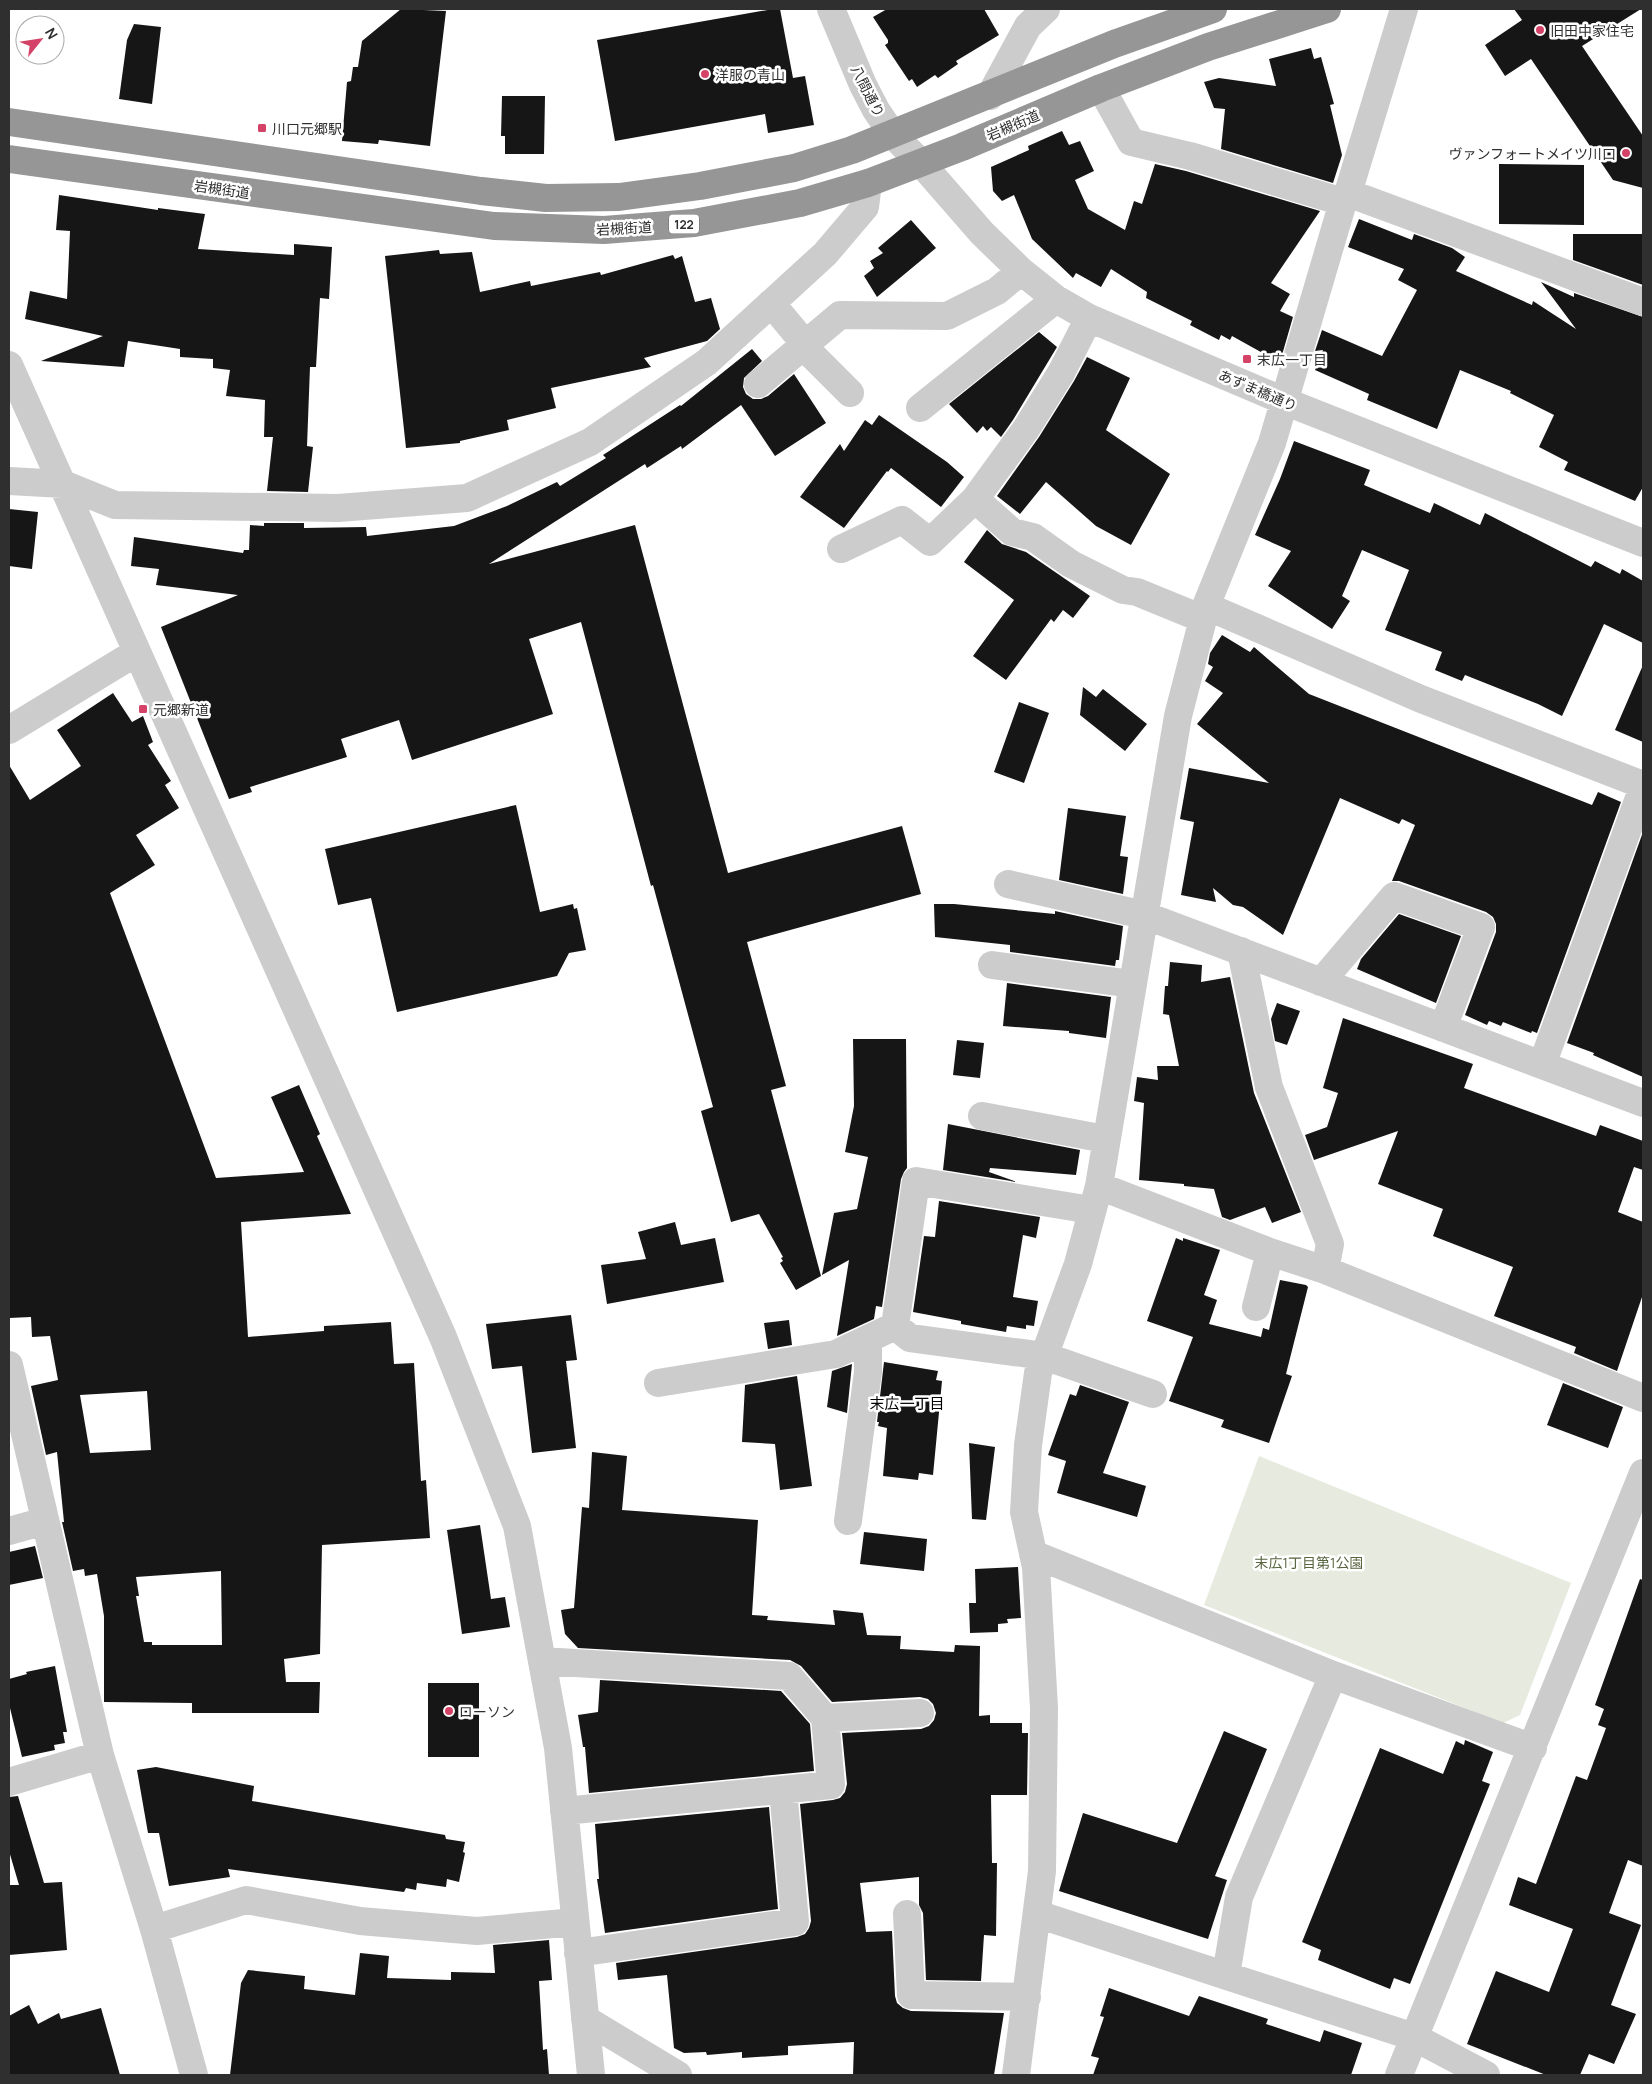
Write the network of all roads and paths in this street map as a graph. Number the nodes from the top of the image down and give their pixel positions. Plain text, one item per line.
1 (831, 9) edge
2 (1046, 9) edge
3 (1213, 9) edge
4 (1327, 9) edge
5 (1404, 9) edge
6 (1101, 88) junction
7 (990, 96) junction
8 (9, 122) edge
9 (893, 135) junction
10 (9, 159) edge
11 (921, 163) junction
12 (868, 183) junction
13 (1345, 197) junction
14 (1021, 271) junction
15 (1056, 299) junction
16 (1643, 302) edge
17 (771, 303) junction
18 (1089, 318) junction
19 (805, 344) junction
20 (9, 365) edge
21 (758, 384) dead end
22 (850, 393) dead end
23 (1284, 401) junction
24 (920, 408) dead end
25 (9, 480) edge
26 (62, 484) junction
27 (975, 499) junction
28 (1643, 543) edge
29 (841, 549) dead end
30 (1204, 612) junction
31 (137, 652) junction
32 (9, 730) edge
33 (1643, 786) edge
34 (1008, 884) dead end
35 (1144, 915) junction
36 (1241, 951) junction
37 (992, 965) dead end
38 (1321, 982) junction
39 (1132, 984) junction
40 (1443, 1028) junction
41 (1542, 1065) junction
42 (1641, 1096) edge
43 (982, 1116) dead end
44 (1105, 1139) junction
45 (1095, 1198) junction
46 (1270, 1252) junction
47 (1325, 1270) junction
48 (1256, 1307) dead end
49 (895, 1326) junction
50 (868, 1339) junction
51 (1044, 1356) junction
52 (9, 1366) edge
53 (658, 1383) dead end
54 (1153, 1394) dead end
55 (1643, 1398) edge
56 (1643, 1473) edge
57 (848, 1521) dead end
58 (45, 1522) junction
59 (9, 1531) edge
60 (1034, 1554) junction
61 (542, 1661) junction
62 (1333, 1675) junction
63 (920, 1713) dead end
64 (825, 1718) junction
65 (1533, 1748) junction
66 (100, 1755) junction
67 (9, 1782) edge
68 (784, 1790) junction
69 (564, 1811) junction
70 (906, 1914) dead end
71 (1037, 1914) junction
72 (575, 1922) junction
73 (154, 1929) junction
74 (578, 1953) junction
75 (1226, 1975) junction
76 (1026, 1997) junction
77 (585, 2019) junction
78 (1414, 2037) junction
79 (194, 2075) edge
80 (591, 2075) edge
81 (678, 2075) edge
82 (1016, 2075) edge
83 (1399, 2075) edge
84 (1486, 2075) edge

1 - 9 street, 八間通り
2 - 7 street
3 - 7 highway
4 - 6 highway, 岩槻街道 / 122
5 - 13 street
6 - 11 highway, 岩槻街道 / 122
6 - 13 street
7 - 9 highway
8 - 9 highway
9 - 11 street, 八間通り
10 - 12 highway, 岩槻街道 / 122
11 - 12 highway, 岩槻街道 / 122
11 - 14 street, あずま橋通り
12 - 17 street
13 - 16 street
13 - 23 street
14 - 15 street, あずま橋通り
14 - 19 street
15 - 18 street, あずま橋通り
15 - 24 street
17 - 19 street
17 - 26 street
18 - 23 street, あずま橋通り
18 - 27 street
19 - 21 street
19 - 22 street
20 - 26 street
23 - 28 street, あずま橋通り
23 - 30 street
25 - 26 street
26 - 31 street
27 - 29 street
27 - 30 street
30 - 33 street
30 - 35 street
31 - 32 street
31 - 61 street
33 - 41 street
34 - 35 street
35 - 36 street
35 - 39 street
36 - 38 street
36 - 47 street
37 - 39 street
38 - 40 street
38 - 40 street
39 - 44 street
40 - 41 street
41 - 42 street
43 - 44 street
44 - 45 street
45 - 46 street
45 - 49 street
45 - 51 street
46 - 47 street
46 - 48 street
47 - 55 street
49 - 50 street
49 - 51 street
50 - 53 street
50 - 57 street
51 - 54 street
51 - 60 street
52 - 58 street
56 - 65 street
58 - 59 street
58 - 66 street
60 - 62 street
60 - 71 street
61 - 64 street
61 - 69 street
62 - 65 street
62 - 75 street
63 - 64 street
64 - 68 street
65 - 78 street
66 - 67 street
66 - 73 street
68 - 69 street
68 - 74 street
69 - 72 street
70 - 76 street
71 - 75 street
71 - 76 street
72 - 73 street
72 - 74 street
73 - 79 street
74 - 77 street
75 - 78 street
76 - 82 street
77 - 80 street
77 - 81 street
78 - 83 street
78 - 84 street

